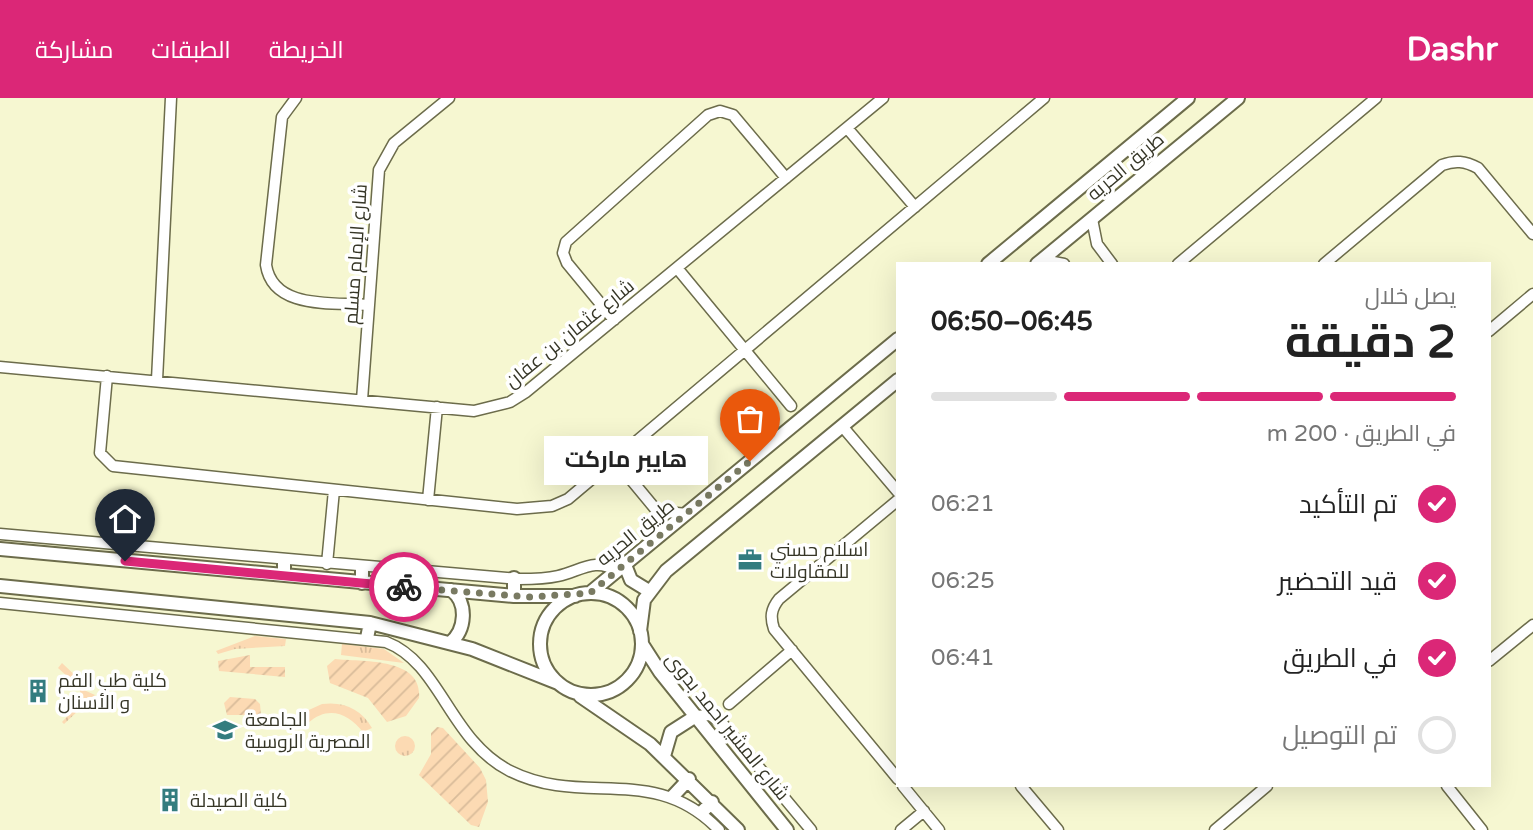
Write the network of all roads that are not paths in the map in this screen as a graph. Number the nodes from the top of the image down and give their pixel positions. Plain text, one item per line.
1 (171, 98) edge
2 (296, 98) edge
3 (449, 98) edge
4 (883, 98) edge
5 (1045, 98) edge
6 (1177, 98) edge
7 (1188, 98) edge
8 (1376, 98) edge
9 (1230, 100) edge
10 (1171, 112) junction
11 (847, 128) junction
12 (786, 178) junction
13 (915, 206) junction
14 (1092, 219) junction
15 (1533, 234) edge
16 (990, 262) edge
17 (1040, 262) edge
18 (1110, 262) edge
19 (1183, 262) edge
20 (1326, 262) edge
21 (677, 268) junction
22 (1533, 294) edge
23 (368, 305) junction
24 (614, 320) junction
25 (1491, 329) edge
26 (896, 341) edge
27 (745, 350) junction
28 (0, 367) edge
29 (107, 376) junction
30 (157, 380) junction
31 (896, 382) edge
32 (362, 400) junction
33 (791, 406) dead end
34 (438, 407) junction
35 (842, 426) junction
36 (614, 459) junction
37 (334, 490) junction
38 (896, 490) edge
39 (428, 500) junction
40 (896, 502) edge
41 (657, 511) junction
42 (687, 514) junction
43 (0, 534) edge
44 (652, 542) junction
45 (0, 549) edge
46 (284, 561) junction
47 (327, 564) junction
48 (362, 568) junction
49 (621, 568) junction
50 (284, 575) junction
51 (514, 578) junction
52 (362, 583) junction
53 (0, 586) edge
54 (451, 590) junction
55 (649, 591) junction
56 (590, 593) junction
57 (514, 596) junction
58 (575, 596) junction
59 (171, 602) junction
60 (0, 603) edge
61 (170, 617) junction
62 (370, 623) junction
63 (1533, 625) edge
64 (640, 631) junction
65 (367, 638) junction
66 (450, 643) junction
67 (642, 645) junction
68 (792, 650) junction
69 (1491, 659) edge
70 (558, 683) junction
71 (571, 691) junction
72 (729, 704) dead end
73 (696, 716) junction
74 (664, 756) junction
75 (896, 777) edge
76 (689, 779) junction
77 (907, 787) edge
78 (1022, 787) edge
79 (1448, 787) edge
80 (1260, 788) edge
81 (673, 796) junction
82 (712, 802) junction
83 (924, 811) junction
84 (702, 812) junction
85 (719, 830) edge
86 (738, 830) edge
87 (787, 830) edge
88 (811, 830) edge
89 (901, 830) edge
90 (939, 830) edge
91 (1058, 830) edge
92 (1215, 830) edge
93 (1482, 830) edge

1 - 30 street
2 - 23 street
3 - 23 street, شارع الإمام مسلم
4 - 11 street, شارع عثمان بن عفان
5 - 13 street
6 - 10 street
7 - 10 street, طريق الحريه
8 - 19 street
9 - 14 street, طريق الحريه
10 - 16 street, طريق الحريه
11 - 12 street, شارع عثمان بن عفان
11 - 13 street
12 - 21 street, شارع عثمان بن عفان
12 - 24 street
13 - 27 street
14 - 17 street, طريق الحريه
14 - 18 street
15 - 20 street
21 - 24 street, شارع عثمان بن عفان
21 - 27 street
22 - 25 street
23 - 32 street, شارع الإمام مسلم
24 - 34 street, شارع عثمان بن عفان
26 - 42 street, طريق الحريه
27 - 33 street
27 - 36 street
28 - 29 street, شارع عثمان بن عفان
29 - 30 street, شارع عثمان بن عفان
29 - 37 street
30 - 32 street, شارع عثمان بن عفان
31 - 35 street
32 - 34 street, شارع عثمان بن عفان
34 - 39 street
35 - 38 street
35 - 55 street
36 - 39 street
36 - 41 street
37 - 39 street
37 - 47 street
40 - 68 street
41 - 42 street
41 - 44 street
42 - 44 street, طريق الحريه
43 - 46 street
44 - 49 street, طريق الحريه
45 - 50 street
46 - 47 street
46 - 50 street
47 - 48 street
48 - 51 street
48 - 52 street
49 - 51 street
49 - 55 street
49 - 56 street, طريق الحريه
50 - 52 street
51 - 57 street
52 - 54 street
53 - 59 street
54 - 57 street
54 - 66 street
55 - 64 street
56 - 58 street
56 - 64 street
57 - 58 street
58 - 70 street
59 - 61 street
59 - 62 street
60 - 61 street
61 - 65 street
62 - 65 street
62 - 66 street
63 - 69 street
64 - 67 street
65 - 81 street
66 - 70 street
67 - 71 street
67 - 73 street, شارع المشير احمد بدوى
68 - 72 street
68 - 75 street
70 - 71 street
71 - 74 street
73 - 74 street
73 - 87 street, شارع المشير احمد بدوى
73 - 88 street
74 - 76 street
76 - 81 street
76 - 82 street
77 - 83 street
78 - 91 street
79 - 93 street
80 - 92 street
81 - 84 street
82 - 84 street
82 - 86 street
83 - 89 street
83 - 90 street
84 - 85 street

